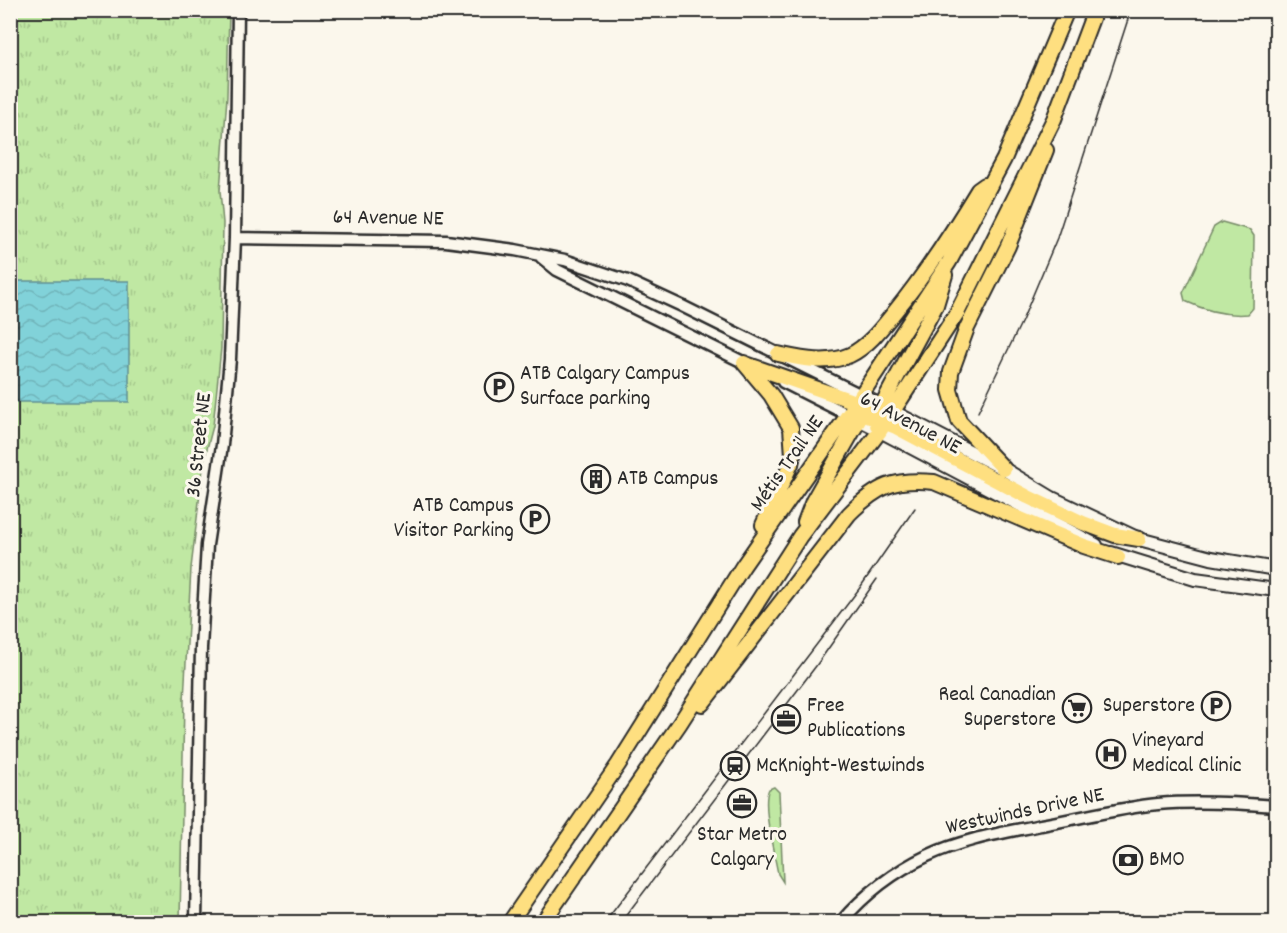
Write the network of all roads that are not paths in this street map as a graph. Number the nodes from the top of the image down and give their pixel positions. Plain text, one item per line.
1 (238, 10) edge
2 (1067, 10) edge
3 (1095, 10) edge
4 (1054, 119) junction
5 (992, 181) junction
6 (235, 238) junction
7 (539, 255) junction
8 (949, 262) junction
9 (778, 354) junction
10 (744, 363) junction
11 (858, 408) junction
12 (882, 416) junction
13 (1004, 470) junction
14 (800, 536) junction
15 (1139, 539) junction
16 (1118, 557) junction
17 (743, 566) junction
18 (1276, 569) edge
19 (1276, 590) edge
20 (680, 723) junction
21 (1276, 806) edge
22 (196, 922) edge
23 (510, 922) edge
24 (543, 922) edge
25 (841, 922) edge

1 - 6 street, 36 Street NE
2 - 5 main road, Métis Trail NE
3 - 4 main road
4 - 12 main road
4 - 13 main road
5 - 8 main road, Métis Trail NE
5 - 9 main road
6 - 7 street, 64 Avenue NE
6 - 22 street, 36 Street NE
7 - 9 street, 64 Avenue NE
7 - 10 street, 64 Avenue NE
8 - 11 main road, Métis Trail NE
8 - 12 main road
9 - 11 street, 64 Avenue NE
10 - 11 main road
10 - 17 main road
11 - 12 main road
11 - 12 street, 64 Avenue NE
11 - 14 main road
11 - 17 main road, Métis Trail NE
12 - 13 main road, 64 Avenue NE
12 - 14 main road
12 - 15 main road
12 - 16 main road, 64 Avenue NE
13 - 15 main road, 64 Avenue NE
14 - 20 main road
15 - 18 main road, 64 Avenue NE
16 - 19 main road, 64 Avenue NE
16 - 20 main road
17 - 23 main road, Métis Trail NE
20 - 24 main road
21 - 25 street, Westwinds Drive NE

